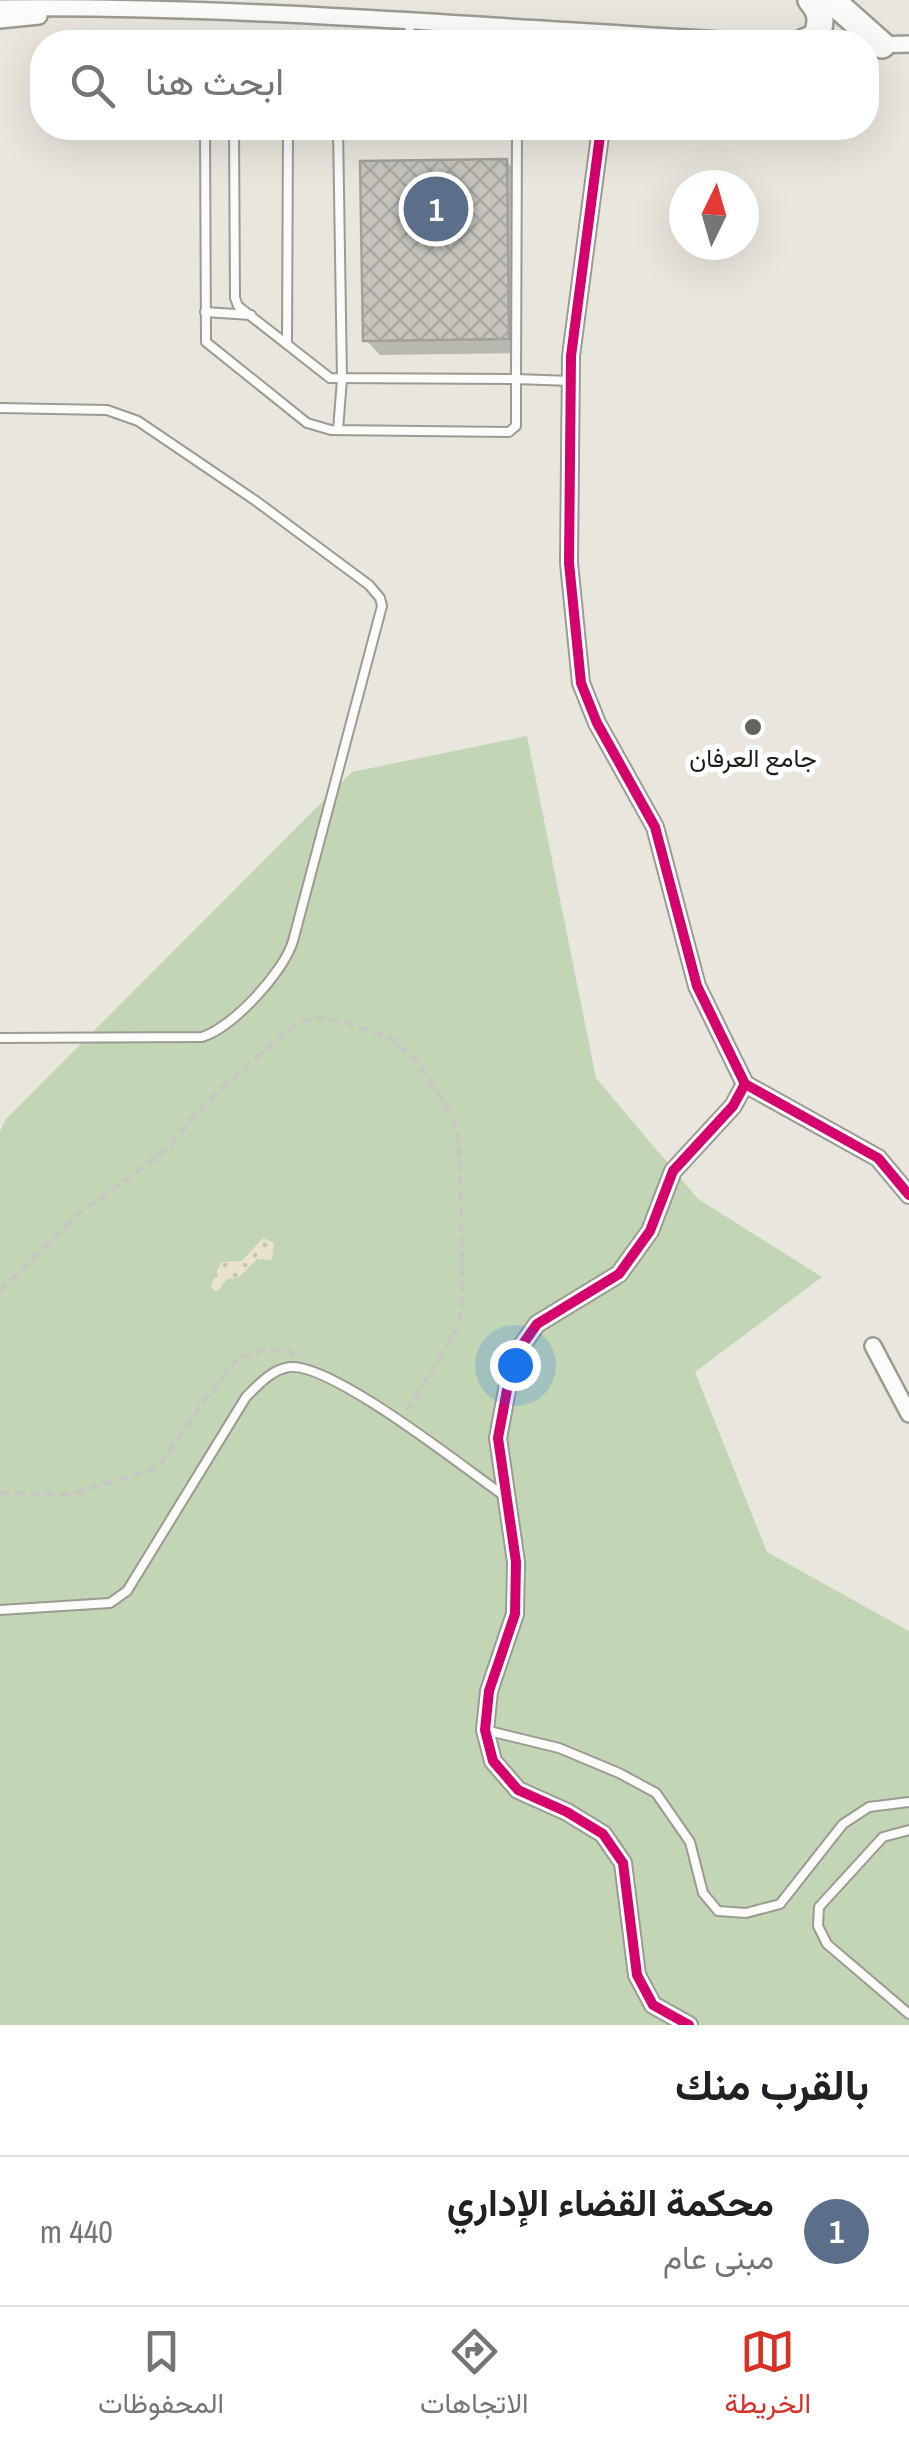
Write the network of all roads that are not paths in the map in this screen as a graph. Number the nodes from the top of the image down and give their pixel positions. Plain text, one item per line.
1 (811, 0) edge
2 (820, 0) edge
3 (0, 8) edge
4 (123, 8) junction
5 (0, 20) edge
6 (410, 21) junction
7 (446, 23) junction
8 (410, 30) edge
9 (446, 30) edge
10 (519, 30) edge
11 (819, 30) edge
12 (860, 30) edge
13 (909, 44) edge
14 (879, 45) edge
15 (205, 140) edge
16 (234, 140) edge
17 (288, 140) edge
18 (338, 140) edge
19 (517, 140) edge
20 (599, 140) edge
21 (205, 312) junction
22 (251, 316) junction
23 (287, 344) junction
24 (342, 379) junction
25 (516, 379) junction
26 (571, 381) junction
27 (0, 408) edge
28 (338, 430) junction
29 (0, 1038) edge
30 (745, 1084) junction
31 (909, 1195) edge
32 (873, 1346) dead end
33 (909, 1414) edge
34 (507, 1497) junction
35 (0, 1610) edge
36 (485, 1730) junction
37 (909, 1802) edge
38 (909, 1830) edge
39 (909, 2014) edge
40 (690, 2025) edge

1 - 11 main road
2 - 12 main road
3 - 4 street
4 - 5 street
4 - 6 street
6 - 7 street
6 - 8 lane
7 - 9 lane
7 - 10 street
13 - 14 street
15 - 21 lane
16 - 22 lane
17 - 23 lane
18 - 24 lane
19 - 25 lane
20 - 26 street
21 - 22 lane
21 - 28 lane
22 - 23 lane
23 - 24 lane
24 - 25 lane
24 - 28 lane
25 - 26 lane
25 - 28 lane
26 - 30 street
27 - 29 lane
30 - 31 street
30 - 34 street
32 - 33 street
34 - 35 lane
34 - 36 street
36 - 37 lane
36 - 40 street
38 - 39 lane

